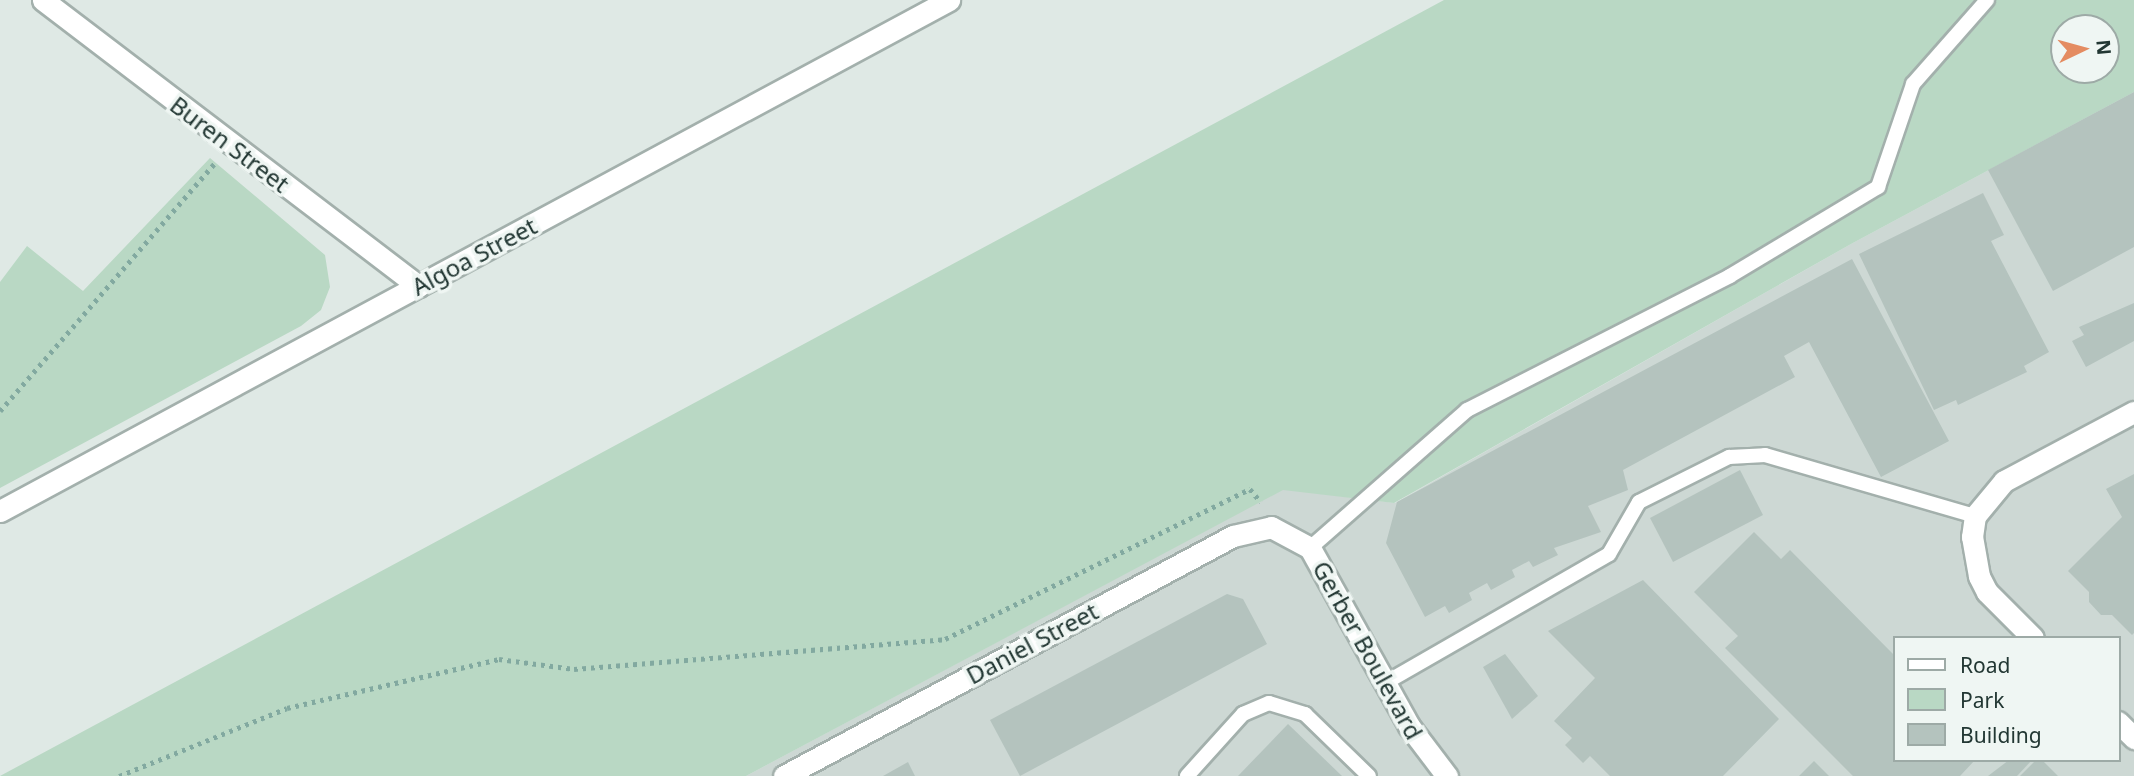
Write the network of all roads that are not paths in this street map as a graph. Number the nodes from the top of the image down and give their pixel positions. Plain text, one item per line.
1 (43, 0) edge
2 (949, 0) edge
3 (1987, 0) edge
4 (418, 286) junction
5 (2134, 412) edge
6 (0, 511) edge
7 (1976, 516) junction
8 (1284, 530) joint
9 (1310, 548) junction
10 (2031, 636) edge
11 (1385, 683) junction
12 (2120, 724) edge
13 (2134, 738) edge
14 (1439, 773) edge
15 (784, 776) edge
16 (1187, 776) edge
17 (1369, 776) edge

1 - 4 street, Buren Street
2 - 4 street, Algoa Street
3 - 9 lane
4 - 6 street, Algoa Street
5 - 7 street
7 - 10 street
7 - 11 lane
8 - 9 street, Gerber Boulevard
8 - 15 street, Daniel Street
9 - 11 street, Gerber Boulevard
11 - 14 street, Gerber Boulevard
12 - 13 street
16 - 17 lane

